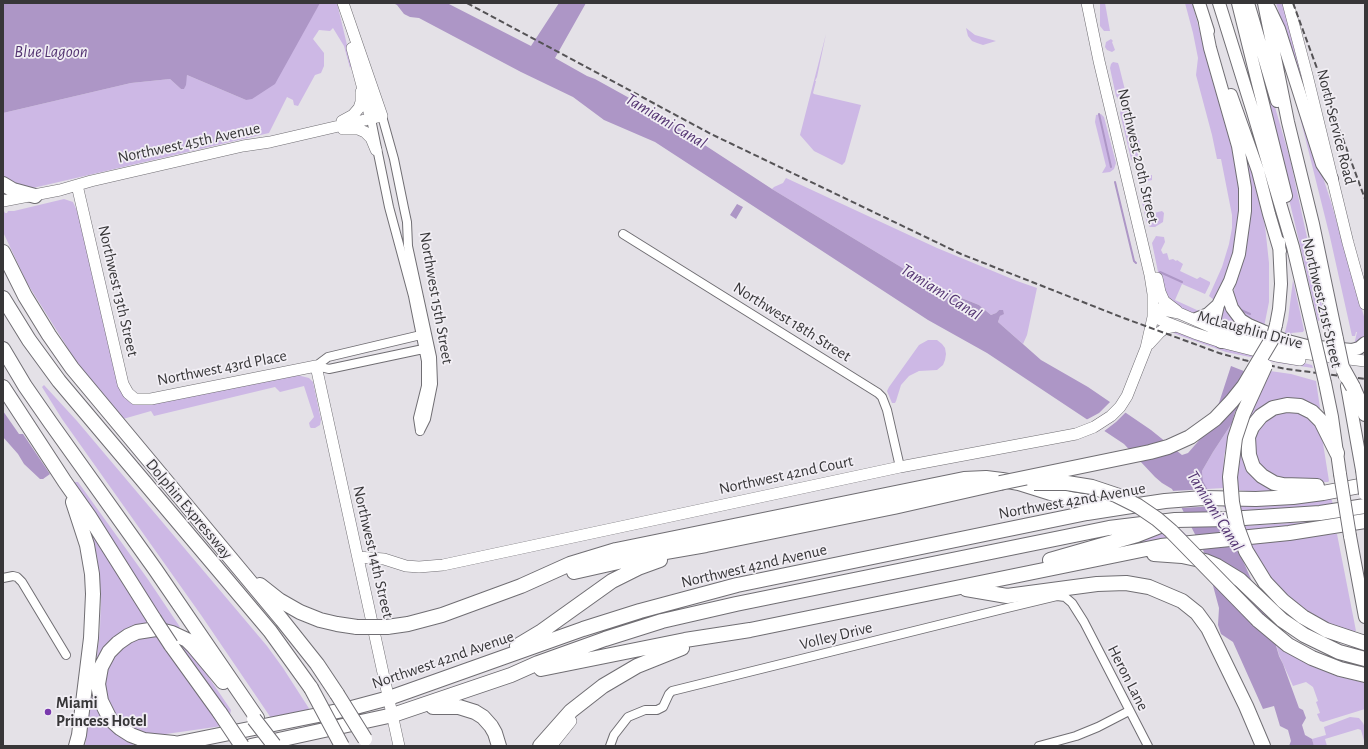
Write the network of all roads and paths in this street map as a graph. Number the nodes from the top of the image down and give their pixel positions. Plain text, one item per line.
1 (343, 3) edge
2 (1087, 3) edge
3 (1199, 3) edge
4 (1219, 3) edge
5 (1238, 3) edge
6 (1248, 3) edge
7 (1265, 3) edge
8 (1288, 3) edge
9 (1205, 23) junction
10 (361, 81) junction
11 (382, 116) junction
12 (371, 118) junction
13 (327, 129) junction
14 (376, 150) junction
15 (1299, 167) junction
16 (1332, 179) junction
17 (3, 184) edge
18 (77, 185) junction
19 (402, 194) junction
20 (35, 196) junction
21 (387, 197) junction
22 (3, 201) edge
23 (1279, 201) junction
24 (623, 234) dead end
25 (1140, 235) junction
26 (1280, 251) junction
27 (3, 252) edge
28 (1298, 264) junction
29 (1226, 290) junction
30 (3, 298) edge
31 (1365, 304) edge
32 (1218, 305) junction
33 (1153, 312) junction
34 (1179, 313) junction
35 (1196, 319) junction
36 (1176, 326) junction
37 (1214, 328) junction
38 (424, 334) junction
39 (1272, 339) junction
40 (386, 342) junction
41 (1221, 342) junction
42 (1365, 343) edge
43 (427, 348) junction
44 (1146, 348) junction
45 (3, 349) edge
46 (389, 357) junction
47 (1365, 361) edge
48 (316, 366) junction
49 (1343, 369) joint
50 (1365, 369) edge
51 (1350, 386) junction
52 (3, 388) edge
53 (135, 399) joint
54 (1365, 414) edge
55 (1337, 453) junction
56 (900, 467) junction
57 (65, 482) junction
58 (1000, 483) junction
59 (1365, 485) edge
60 (1345, 489) junction
61 (1365, 494) edge
62 (1365, 506) edge
63 (1126, 507) junction
64 (1175, 520) junction
65 (1365, 521) edge
66 (706, 545) junction
67 (1126, 554) junction
68 (358, 557) junction
69 (234, 560) junction
70 (1008, 577) junction
71 (3, 578) edge
72 (521, 586) junction
73 (958, 587) junction
74 (1365, 617) edge
75 (1084, 622) joint
76 (750, 630) junction
77 (1365, 643) edge
78 (66, 655) dead end
79 (1365, 659) edge
80 (482, 664) junction
81 (637, 666) junction
82 (511, 675) junction
83 (1365, 675) edge
84 (389, 698) junction
85 (415, 708) junction
86 (1129, 711) junction
87 (393, 715) junction
88 (255, 719) junction
89 (171, 745) edge
90 (275, 745) edge
91 (76, 746) edge
92 (242, 746) edge
93 (251, 746) edge
94 (342, 746) edge
95 (369, 746) edge
96 (398, 746) edge
97 (499, 746) edge
98 (540, 746) edge
99 (551, 746) edge
100 (610, 746) edge
101 (1039, 746) edge
102 (1148, 746) edge
103 (1263, 746) edge

1 - 10 street, Northwest 15th Street
1 - 11 street, Northwest 15th Street
2 - 25 street, Northwest 20th Street
3 - 9 main road
4 - 23 main road, Northwest 21st Street
5 - 28 main road
6 - 15 main road
7 - 15 main road, Northwest 21st Street
7 - 16 main road
8 - 16 street, North Service Road
9 - 26 main road
9 - 29 main road
10 - 12 street, Northwest 15th Street
10 - 13 street
11 - 12 street, Northwest 45th Avenue
11 - 19 street, Northwest 15th Street
12 - 13 street, Northwest 45th Avenue
12 - 14 street, Northwest 15th Street
13 - 14 street
13 - 18 street, Northwest 45th Avenue
14 - 21 street, Northwest 15th Street
15 - 49 main road, Northwest 21st Street, bridge
16 - 31 street, North Service Road
17 - 20 highway
18 - 20 street, Northwest 45th Avenue
18 - 53 street, Northwest 13th Street
19 - 21 street
19 - 38 street, Northwest 15th Street
20 - 22 street, Northwest 45th Avenue
21 - 38 street, Northwest 15th Street
23 - 26 main road
23 - 28 main road, Northwest 21st Street
24 - 56 street, Northwest 18th Street
25 - 33 street, Northwest 20th Street
25 - 34 street
26 - 39 main road, bridge
27 - 69 highway
28 - 55 main road, Northwest 21st Street, bridge
29 - 32 main road
29 - 42 main road
30 - 94 highway, Dolphin Expressway, bridge
32 - 35 main road
32 - 37 main road
33 - 34 street, McLaughlin Drive
33 - 36 street, McLaughlin Drive
33 - 44 street, Northwest 42nd Court
34 - 35 street, McLaughlin Drive
35 - 37 street, McLaughlin Drive
36 - 41 street, McLaughlin Drive
36 - 44 street
37 - 41 main road
37 - 47 street, McLaughlin Drive
38 - 40 street, Northwest 43rd Place
38 - 43 street, Northwest 15th Street
39 - 58 highway, bridge
39 - 77 highway, bridge
40 - 46 street
40 - 48 street, Northwest 43rd Place
41 - 50 street, McLaughlin Drive
43 - 43 street, Northwest 15th Street
43 - 46 street, Northwest 43rd Place
44 - 56 street, Northwest 42nd Court
45 - 88 highway
46 - 48 street, Northwest 43rd Place
48 - 53 street, Northwest 43rd Place
48 - 68 street, Northwest 14th Street
49 - 51 highway, bridge
51 - 54 highway
51 - 61 main road, Northwest 21st Street, bridge
52 - 57 highway
55 - 60 highway
55 - 74 main road, Northwest 21st Street, bridge
56 - 68 street, Northwest 42nd Court
57 - 91 highway
57 - 92 highway, bridge
58 - 66 highway
58 - 83 highway, bridge
59 - 60 highway, Northwest 42nd Avenue
60 - 63 highway, Northwest 42nd Avenue
62 - 64 highway, Northwest 42nd Avenue
63 - 72 highway
63 - 80 highway, Northwest 42nd Avenue
64 - 70 highway
64 - 82 highway, Northwest 42nd Avenue
65 - 67 highway
66 - 72 highway
66 - 80 highway
67 - 70 highway
67 - 79 highway
68 - 84 street, Northwest 14th Street
69 - 72 highway, bridge
69 - 95 highway, bridge
70 - 73 highway
71 - 78 street
73 - 76 highway
73 - 103 highway
75 - 86 street, Heron Lane
75 - 100 street, Volley Drive
76 - 81 highway
76 - 82 highway
80 - 84 highway, Northwest 42nd Avenue
81 - 98 highway
81 - 99 street
82 - 85 highway, Northwest 42nd Avenue
84 - 87 street, Northwest 14th Street
84 - 89 highway, Northwest 42nd Avenue
85 - 87 highway, Northwest 42nd Avenue
85 - 97 highway
86 - 101 street
86 - 102 street, Heron Lane
87 - 93 highway, Northwest 42nd Avenue
87 - 96 street, Northwest 14th Street
88 - 89 highway, Northwest 42nd Avenue
88 - 90 highway, bridge

